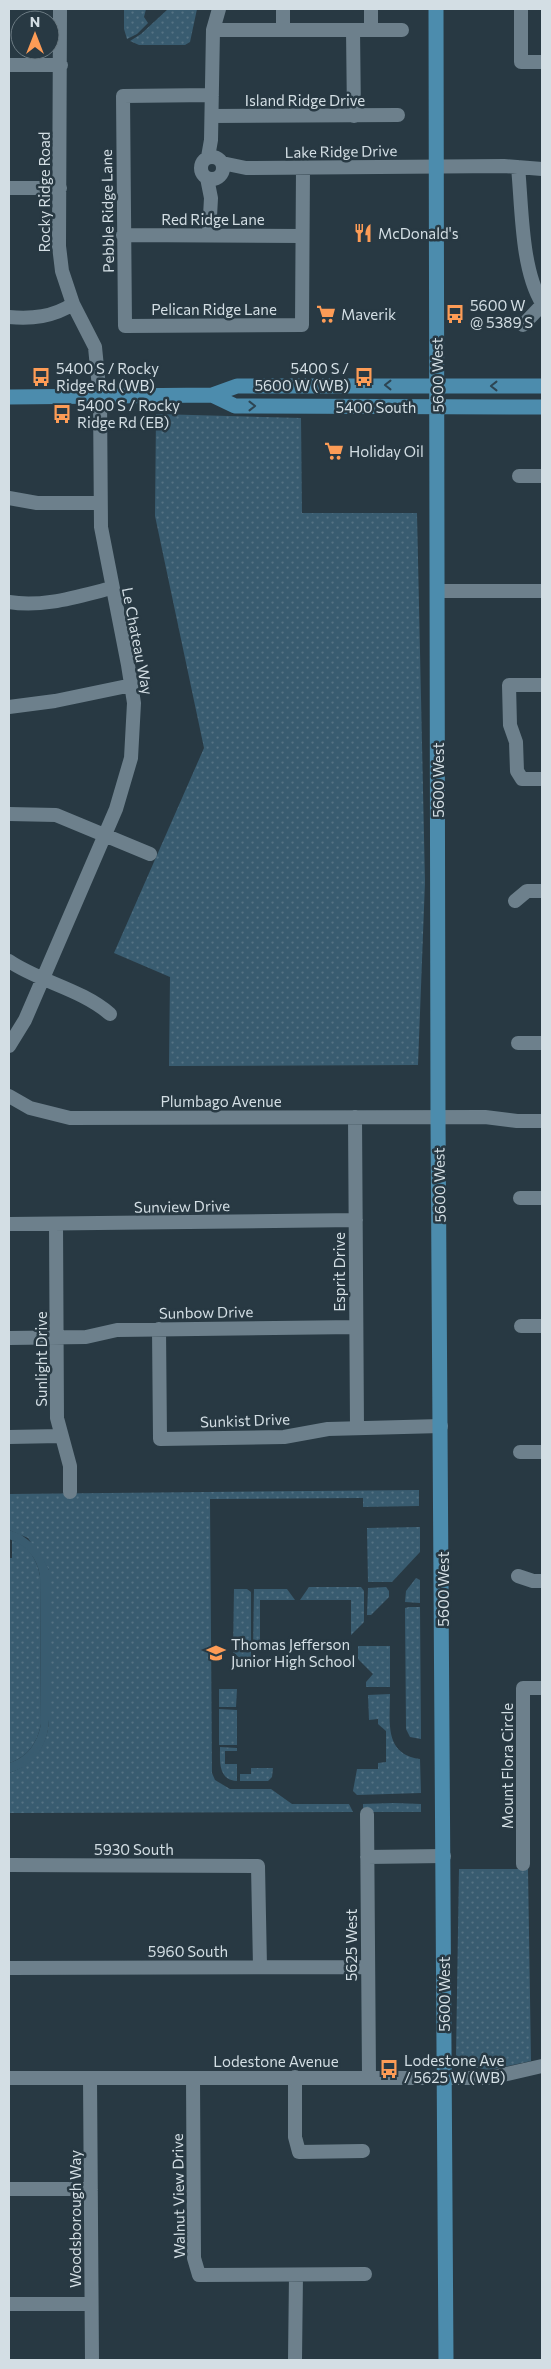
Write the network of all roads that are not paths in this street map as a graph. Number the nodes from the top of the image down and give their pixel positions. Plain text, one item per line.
1 (60, 9) edge
2 (218, 9) edge
3 (283, 9) edge
4 (371, 9) edge
5 (436, 9) edge
6 (521, 9) edge
7 (213, 30) junction
8 (283, 30) junction
9 (353, 30) junction
10 (371, 30) junction
11 (402, 30) dead end
12 (542, 62) edge
13 (9, 65) edge
14 (61, 65) junction
15 (212, 95) junction
16 (398, 115) dead end
17 (212, 116) junction
18 (354, 116) junction
19 (436, 166) junction
20 (518, 167) junction
21 (215, 168) junction
22 (303, 168) junction
23 (542, 169) edge
24 (9, 188) edge
25 (60, 188) junction
26 (123, 235) junction
27 (210, 235) junction
28 (302, 236) junction
29 (73, 304) junction
30 (542, 304) edge
31 (9, 318) edge
32 (125, 326) joint
33 (523, 326) dead end
34 (437, 386) junction
35 (542, 386) edge
36 (212, 396) junction
37 (9, 397) edge
38 (100, 398) junction
39 (437, 407) junction
40 (542, 407) edge
41 (519, 476) dead end
42 (542, 476) edge
43 (9, 498) edge
44 (100, 503) junction
45 (112, 588) junction
46 (437, 591) junction
47 (542, 591) edge
48 (9, 602) edge
49 (132, 685) junction
50 (542, 685) edge
51 (9, 707) edge
52 (542, 779) edge
53 (9, 814) edge
54 (105, 835) junction
55 (150, 854) dead end
56 (542, 891) edge
57 (515, 901) dead end
58 (9, 960) edge
59 (43, 979) junction
60 (110, 1014) dead end
61 (518, 1043) dead end
62 (542, 1043) edge
63 (9, 1046) edge
64 (9, 1096) edge
65 (355, 1117) junction
66 (438, 1118) junction
67 (542, 1121) edge
68 (520, 1198) dead end
69 (542, 1198) edge
70 (356, 1220) junction
71 (9, 1224) edge
72 (56, 1224) junction
73 (356, 1326) junction
74 (521, 1326) dead end
75 (542, 1326) edge
76 (159, 1329) junction
77 (9, 1338) edge
78 (57, 1338) junction
79 (441, 1426) junction
80 (357, 1427) junction
81 (60, 1436) junction
82 (9, 1438) edge
83 (520, 1452) dead end
84 (542, 1452) edge
85 (70, 1492) dead end
86 (518, 1576) dead end
87 (542, 1581) edge
88 (542, 1688) edge
89 (367, 1814) dead end
90 (444, 1856) junction
91 (367, 1857) junction
92 (523, 1864) dead end
93 (9, 1865) edge
94 (367, 1967) junction
95 (9, 1968) edge
96 (260, 1968) junction
97 (542, 2066) edge
98 (445, 2076) junction
99 (295, 2077) junction
100 (368, 2077) junction
101 (9, 2078) edge
102 (90, 2078) junction
103 (193, 2078) junction
104 (363, 2151) dead end
105 (9, 2189) edge
106 (91, 2189) junction
107 (364, 2274) dead end
108 (296, 2275) junction
109 (9, 2304) edge
110 (92, 2304) junction
111 (92, 2360) edge
112 (295, 2360) edge
113 (446, 2360) edge

1 - 14 street, Rocky Ridge Road
2 - 7 street
3 - 8 street
4 - 10 street
5 - 19 main road, 5600 West
6 - 12 street
7 - 8 street
7 - 15 street
8 - 9 street
9 - 10 street
9 - 18 street
10 - 11 street
13 - 14 street
14 - 25 street, Rocky Ridge Road
15 - 17 street
15 - 26 street, Pebble Ridge Lane
16 - 18 street, Island Ridge Drive
17 - 18 street, Island Ridge Drive
17 - 21 street
19 - 20 street, Lake Ridge Drive
19 - 22 street, Lake Ridge Drive
19 - 34 main road, 5600 West
20 - 23 street, Lake Ridge Drive
20 - 30 street
21 - 22 street, Lake Ridge Drive
21 - 27 street
22 - 28 street
24 - 25 street
25 - 29 street, Rocky Ridge Road
26 - 27 street, Red Ridge Lane
26 - 32 street, Pebble Ridge Lane
27 - 28 street, Red Ridge Lane
28 - 32 street, Pelican Ridge Lane
29 - 31 street
29 - 38 street, Rocky Ridge Road
30 - 33 street
35 -> 34 main road, 5400 South
34 -> 36 main road, 5400 South
34 - 39 main road, 5600 West
36 - 38 main road, 5400 South
36 -> 39 main road, 5400 South
37 - 38 main road, 5400 South
38 - 44 street, Le Chateau Way
39 - 40 main road, 5400 South
39 - 46 main road, 5600 West
41 - 42 street
43 - 44 street
44 - 45 street, Le Chateau Way
45 - 48 street
45 - 49 street, Le Chateau Way
46 - 47 street
46 - 66 main road, 5600 West
49 - 51 street
49 - 54 street, Le Chateau Way
50 - 52 street
53 - 54 street
54 - 55 street
54 - 59 street, Le Chateau Way
56 - 57 street
58 - 59 street
59 - 60 street
59 - 63 street, Le Chateau Way
61 - 62 street
64 - 65 street, Plumbago Avenue
65 - 66 street, Plumbago Avenue
65 - 70 street, Esprit Drive
66 - 67 street, Plumbago Avenue
66 - 79 main road, 5600 West
68 - 69 street
70 - 72 street, Sunview Drive
70 - 73 street, Esprit Drive
71 - 72 street, Sunview Drive
72 - 78 street, Sunlight Drive
73 - 76 street, Sunbow Drive
73 - 80 street, Esprit Drive
74 - 75 street
76 - 78 street, Sunbow Drive
76 - 80 street, Sunkist Drive
77 - 78 street, Sunbow Drive
78 - 81 street, Sunlight Drive
79 - 80 street, Sunkist Drive
79 - 90 main road, 5600 West
81 - 82 street
81 - 85 street, Sunlight Drive
83 - 84 street
86 - 87 street
88 - 92 street, Mount Flora Circle
89 - 91 street, 5625 West
90 - 91 street
90 - 98 main road, 5600 West
91 - 94 street, 5625 West
93 - 96 street, 5930 South
94 - 96 street, 5960 South
94 - 100 street, 5625 West
95 - 96 street, 5960 South
97 - 98 street, Lodestone Avenue
98 - 100 street, Lodestone Avenue
98 - 113 main road, 5600 West
99 - 100 street, Lodestone Avenue
99 - 103 street, Lodestone Avenue
99 - 104 street
101 - 102 street, Lodestone Avenue
102 - 103 street, Lodestone Avenue
102 - 106 street, Woodsborough Way
103 - 108 street, Walnut View Drive
105 - 106 street
106 - 110 street, Woodsborough Way
107 - 108 street
108 - 112 street
109 - 110 street
110 - 111 street, Woodsborough Way

